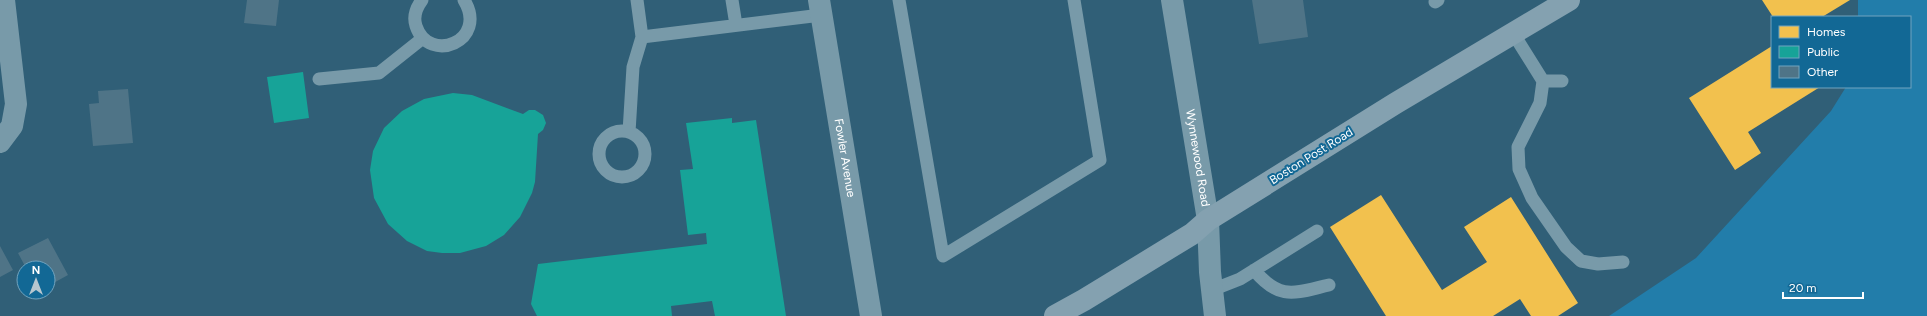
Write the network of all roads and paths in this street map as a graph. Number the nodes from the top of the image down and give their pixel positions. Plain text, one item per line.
1 (4, 0) edge
2 (422, 0) edge
3 (464, 0) edge
4 (637, 0) edge
5 (732, 0) edge
6 (899, 0) edge
7 (1074, 0) edge
8 (1172, 0) edge
9 (1569, 0) edge
10 (820, 7) edge
11 (736, 25) junction
12 (1513, 33) junction
13 (642, 37) junction
14 (423, 38) junction
15 (319, 79) dead end
16 (1543, 81) junction
17 (1562, 81) dead end
18 (629, 132) dead end
19 (0, 142) edge
20 (1208, 220) junction
21 (1317, 231) dead end
22 (1624, 262) dead end
23 (1254, 270) junction
24 (1329, 285) dead end
25 (1212, 290) junction
26 (871, 316) edge
27 (1055, 316) edge
28 (1215, 316) edge

1 - 19 street
2 - 14 lane
3 - 14 lane
4 - 13 lane
5 - 11 lane
6 - 7 lane
8 - 20 street, Wynnewood Road
9 - 12 main road, Boston Post Road
10 - 11 lane
10 - 26 street, Fowler Avenue
11 - 13 lane
12 - 16 lane
12 - 20 main road, Boston Post Road
13 - 18 lane
14 - 15 lane
16 - 17 lane
16 - 22 lane
20 - 25 street, Wynnewood Road
20 - 27 main road, Boston Post Road
21 - 23 lane
23 - 24 lane
23 - 25 lane
25 - 28 street, Wynnewood Road

